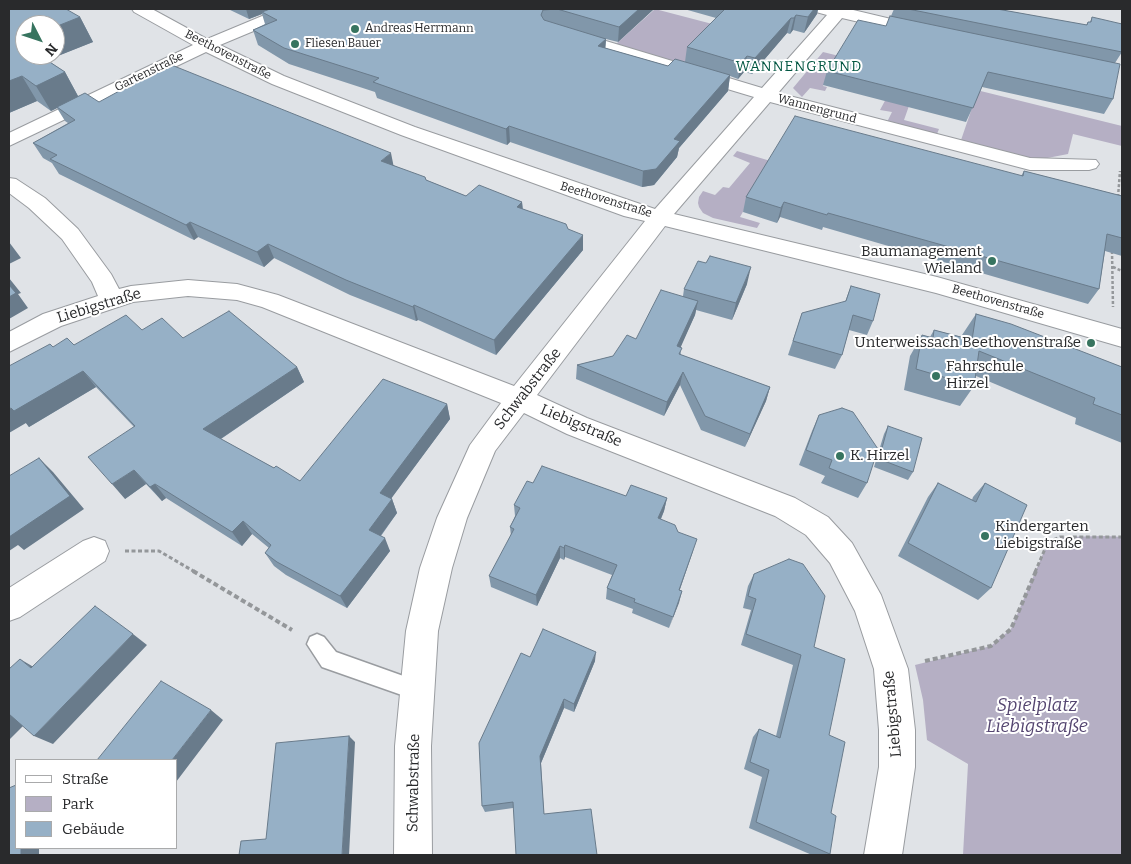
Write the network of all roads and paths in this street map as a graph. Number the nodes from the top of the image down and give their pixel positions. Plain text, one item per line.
1 (140, 9) edge
2 (292, 9) edge
3 (833, 10) edge
4 (551, 30) edge
5 (940, 36) edge
6 (206, 45) junction
7 (765, 94) junction
8 (9, 140) edge
9 (1088, 164) dead end
10 (1120, 170) dead end
11 (9, 184) edge
12 (1118, 199) edge
13 (660, 217) junction
14 (1113, 245) edge
15 (1113, 267) junction
16 (1122, 271) edge
17 (112, 300) junction
18 (1113, 314) dead end
19 (1122, 338) edge
20 (9, 343) edge
21 (520, 399) junction
22 (1122, 537) edge
23 (94, 551) joint
24 (9, 606) edge
25 (316, 644) joint
26 (891, 668) junction
27 (416, 690) junction
28 (413, 855) edge
29 (883, 855) edge

1 - 6 street, Beethovenstraße
2 - 6 street, Gartenstraße
3 - 5 street
3 - 7 street, Schwabstraße
4 - 7 street, Wannengrund
6 - 8 street, Gartenstraße
6 - 13 street, Beethovenstraße
7 - 9 street, Wannengrund
7 - 13 street, Schwabstraße
10 - 12 path
11 - 17 street
13 - 19 street, Beethovenstraße
13 - 21 street, Schwabstraße
14 - 15 path
15 - 16 path
15 - 18 path
17 - 20 street, Liebigstraße
17 - 21 street, Liebigstraße
21 - 26 street, Liebigstraße
21 - 27 street, Schwabstraße
22 - 26 path
23 - 24 street
23 - 25 path
25 - 27 lane
26 - 29 street, Liebigstraße
27 - 28 street, Schwabstraße

